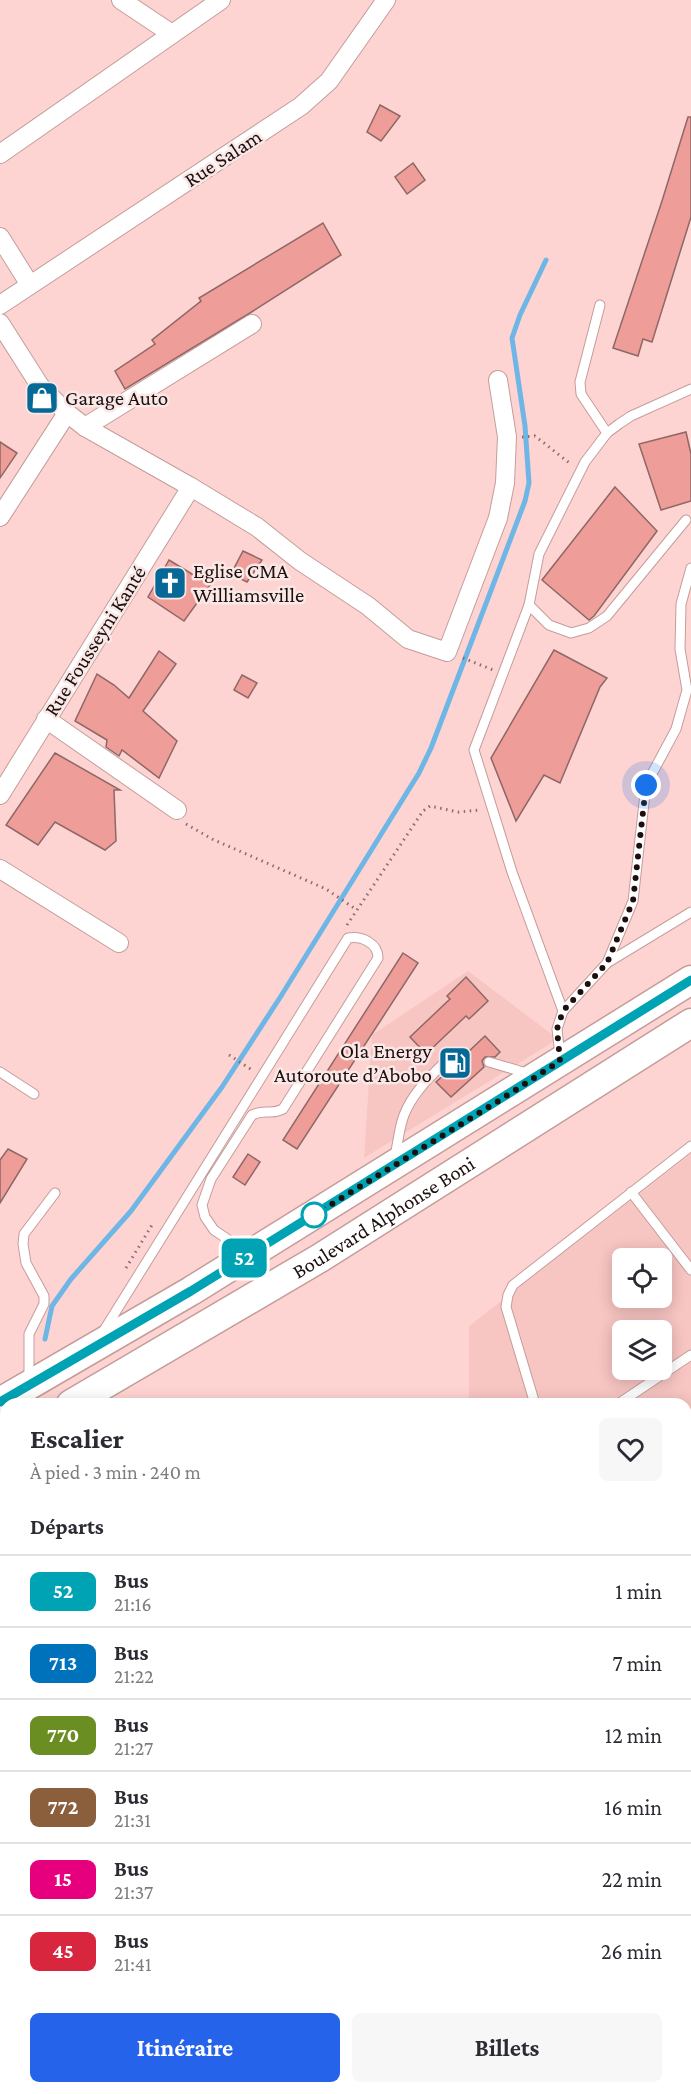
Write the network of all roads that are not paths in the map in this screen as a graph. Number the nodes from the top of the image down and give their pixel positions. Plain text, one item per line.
1 (121, 0) edge
2 (221, 0) edge
3 (386, 0) edge
4 (172, 34) junction
5 (0, 154) edge
6 (0, 237) edge
7 (30, 285) junction
8 (600, 305) dead end
9 (0, 306) edge
10 (0, 323) edge
11 (252, 324) dead end
12 (498, 380) dead end
13 (691, 389) edge
14 (67, 412) junction
15 (86, 427) junction
16 (607, 433) junction
17 (191, 487) junction
18 (0, 517) edge
19 (686, 520) dead end
20 (691, 568) edge
21 (529, 605) junction
22 (46, 719) junction
23 (0, 795) edge
24 (177, 810) road end
25 (0, 869) edge
26 (691, 912) edge
27 (119, 943) dead end
28 (607, 963) junction
29 (691, 981) edge
30 (563, 1011) junction
31 (691, 1023) edge
32 (461, 1059) dead end
33 (489, 1062) dead end
34 (549, 1069) junction
35 (0, 1072) edge
36 (34, 1094) dead end
37 (691, 1146) edge
38 (392, 1168) junction
39 (631, 1192) junction
40 (55, 1193) dead end
41 (250, 1254) junction
42 (691, 1270) edge
43 (94, 1347) junction
44 (691, 1355) edge
45 (28, 1387) junction
46 (7, 1398) edge
47 (81, 1398) edge
48 (534, 1398) edge
49 (627, 1398) edge

1 - 4 street
2 - 4 street
3 - 7 street, Rue Salam
4 - 5 street
6 - 7 street
7 - 9 street, Rue Salam
8 - 16 lane
10 - 14 street
11 - 15 street
12 - 17 street
13 - 16 lane
14 - 15 street
14 - 18 street
15 - 17 street
16 - 21 lane
17 - 22 street, Rue Fousseyni Kanté
19 - 21 lane
20 - 28 lane
21 - 30 lane
22 - 23 street, Rue Fousseyni Kanté
22 - 24 street
25 - 27 street
26 - 28 lane
28 - 30 lane
29 - 34 main road, Boulevard Alphonse Boni
30 - 34 lane
31 - 47 main road, Boulevard Alphonse Boni
32 - 38 lane
33 - 34 lane
34 - 38 main road, Boulevard Alphonse Boni
35 - 36 lane
37 - 39 lane
38 - 41 main road, Boulevard Alphonse Boni
39 - 42 lane
39 - 48 lane
40 - 45 lane
41 - 43 main road, Boulevard Alphonse Boni
41 - 43 lane
43 - 45 main road, Boulevard Alphonse Boni
44 - 49 lane
45 - 46 main road, Boulevard Alphonse Boni

